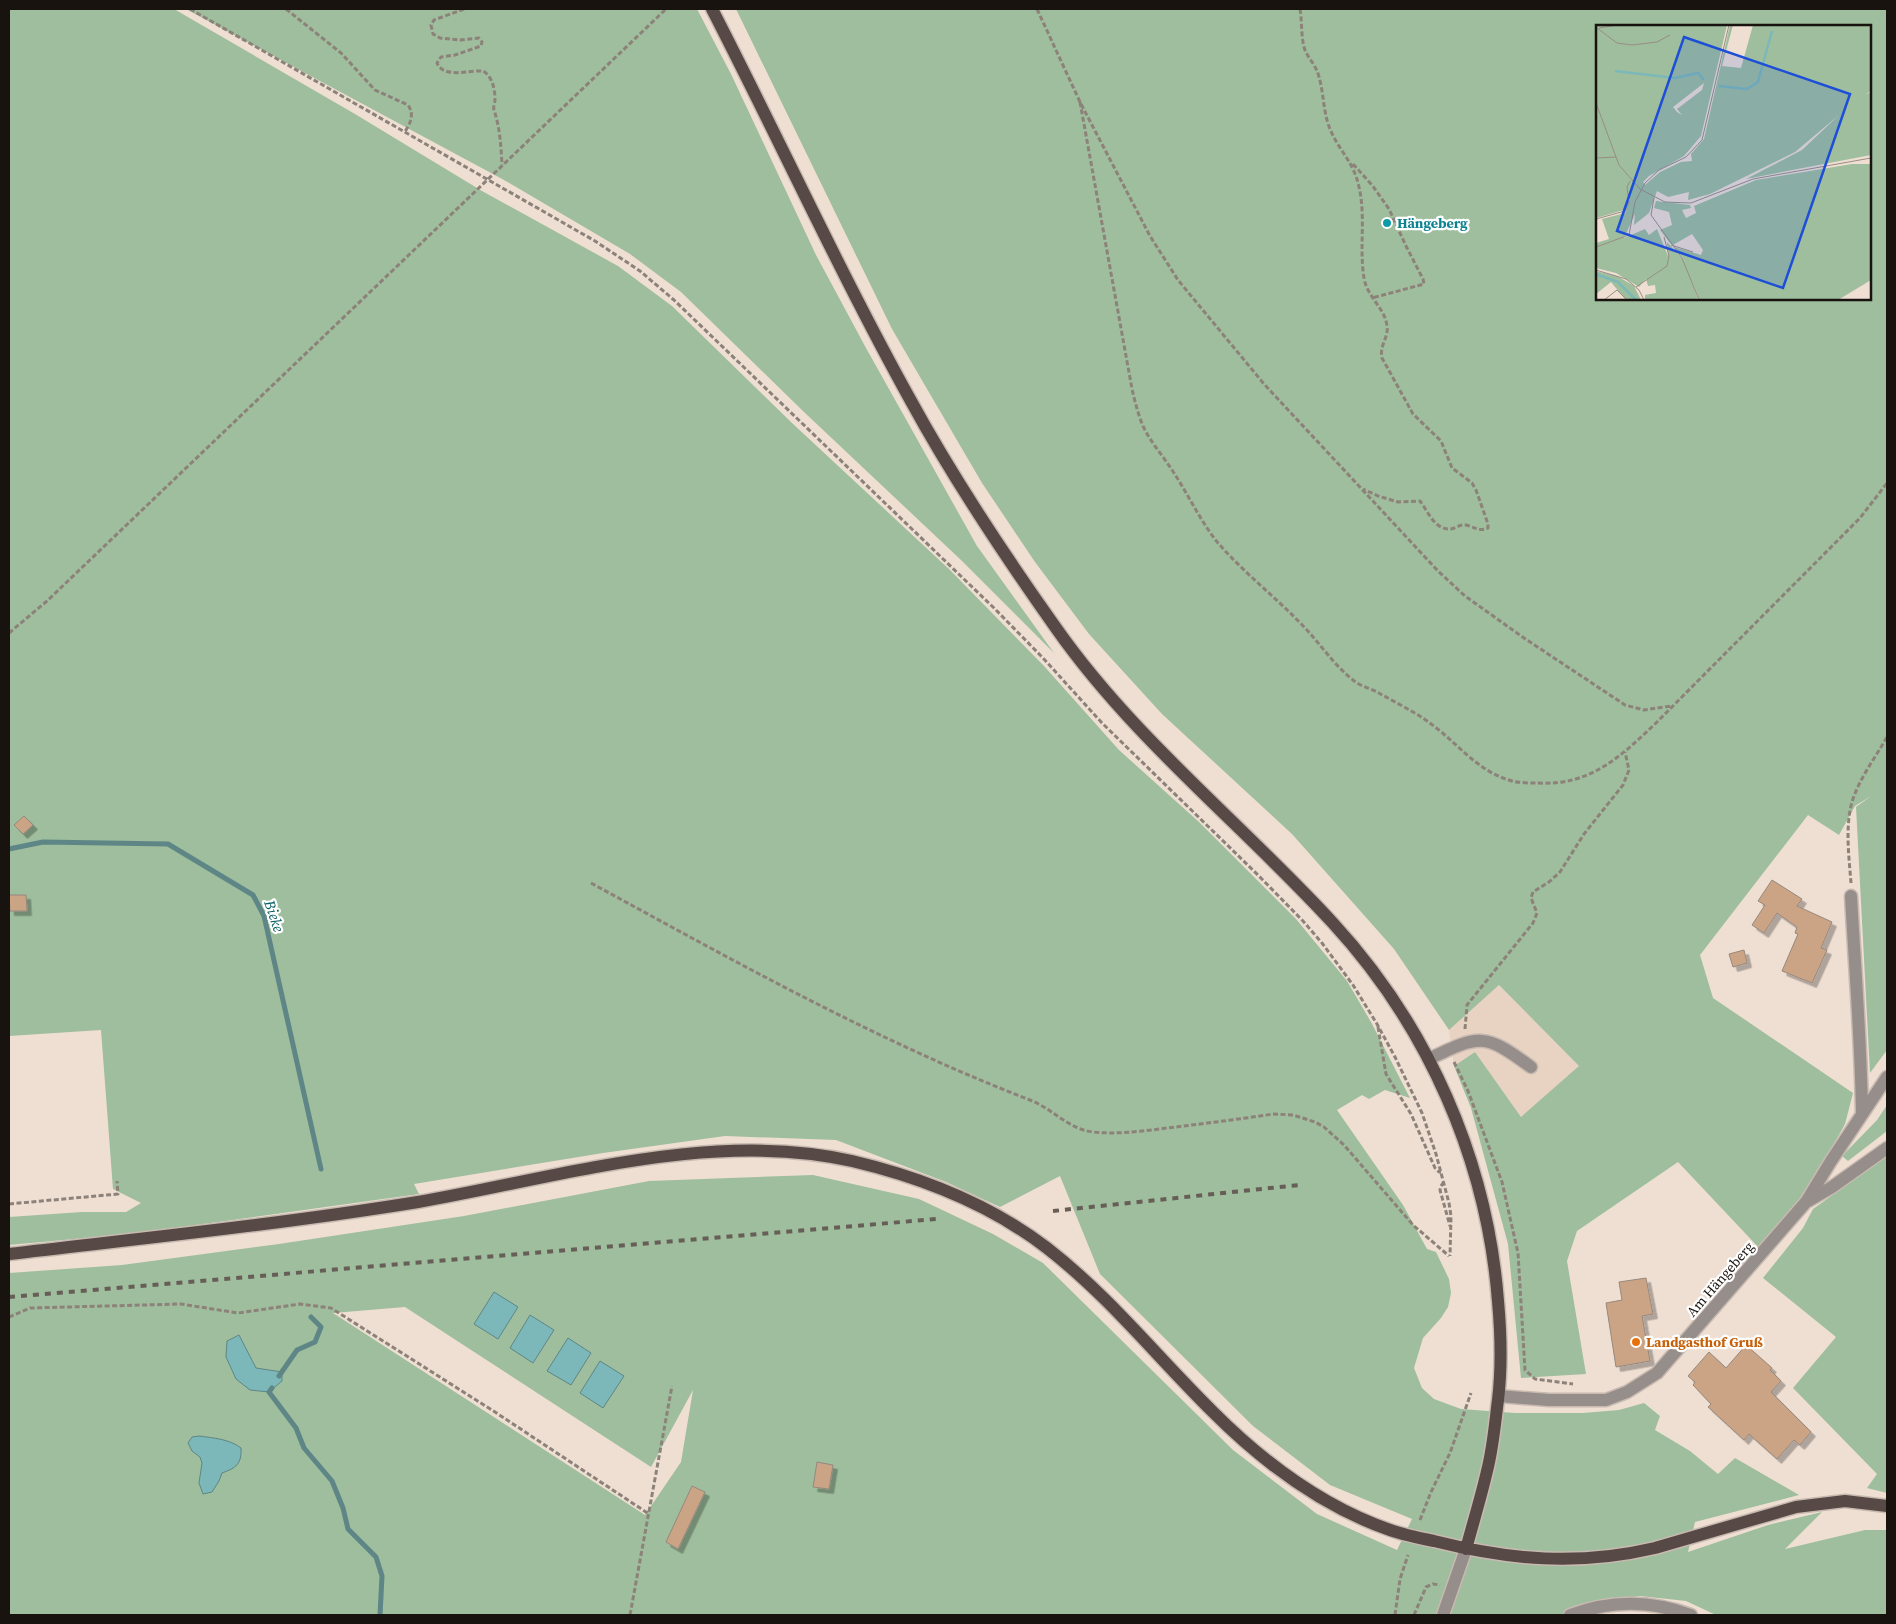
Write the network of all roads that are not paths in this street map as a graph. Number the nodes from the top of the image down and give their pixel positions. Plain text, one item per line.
1 (712, 9) edge
2 (1851, 896) road end
3 (1429, 1059) junction
4 (1531, 1067) dead end
5 (1887, 1077) edge
6 (1862, 1114) junction
7 (1887, 1148) edge
8 (1806, 1202) junction
9 (9, 1254) edge
10 (1499, 1396) junction
11 (1887, 1506) edge
12 (1466, 1549) junction
13 (1443, 1615) edge
14 (1570, 1615) edge
15 (1691, 1615) edge

1 - 3 main road
2 - 6 street
3 - 4 street
3 - 10 main road
5 - 6 street, Am Hängeberg
6 - 8 street, Am Hängeberg
7 - 8 street
8 - 10 street, Am Hängeberg
9 - 12 main road
10 - 12 main road
11 - 12 main road
12 - 13 street
14 - 15 street

